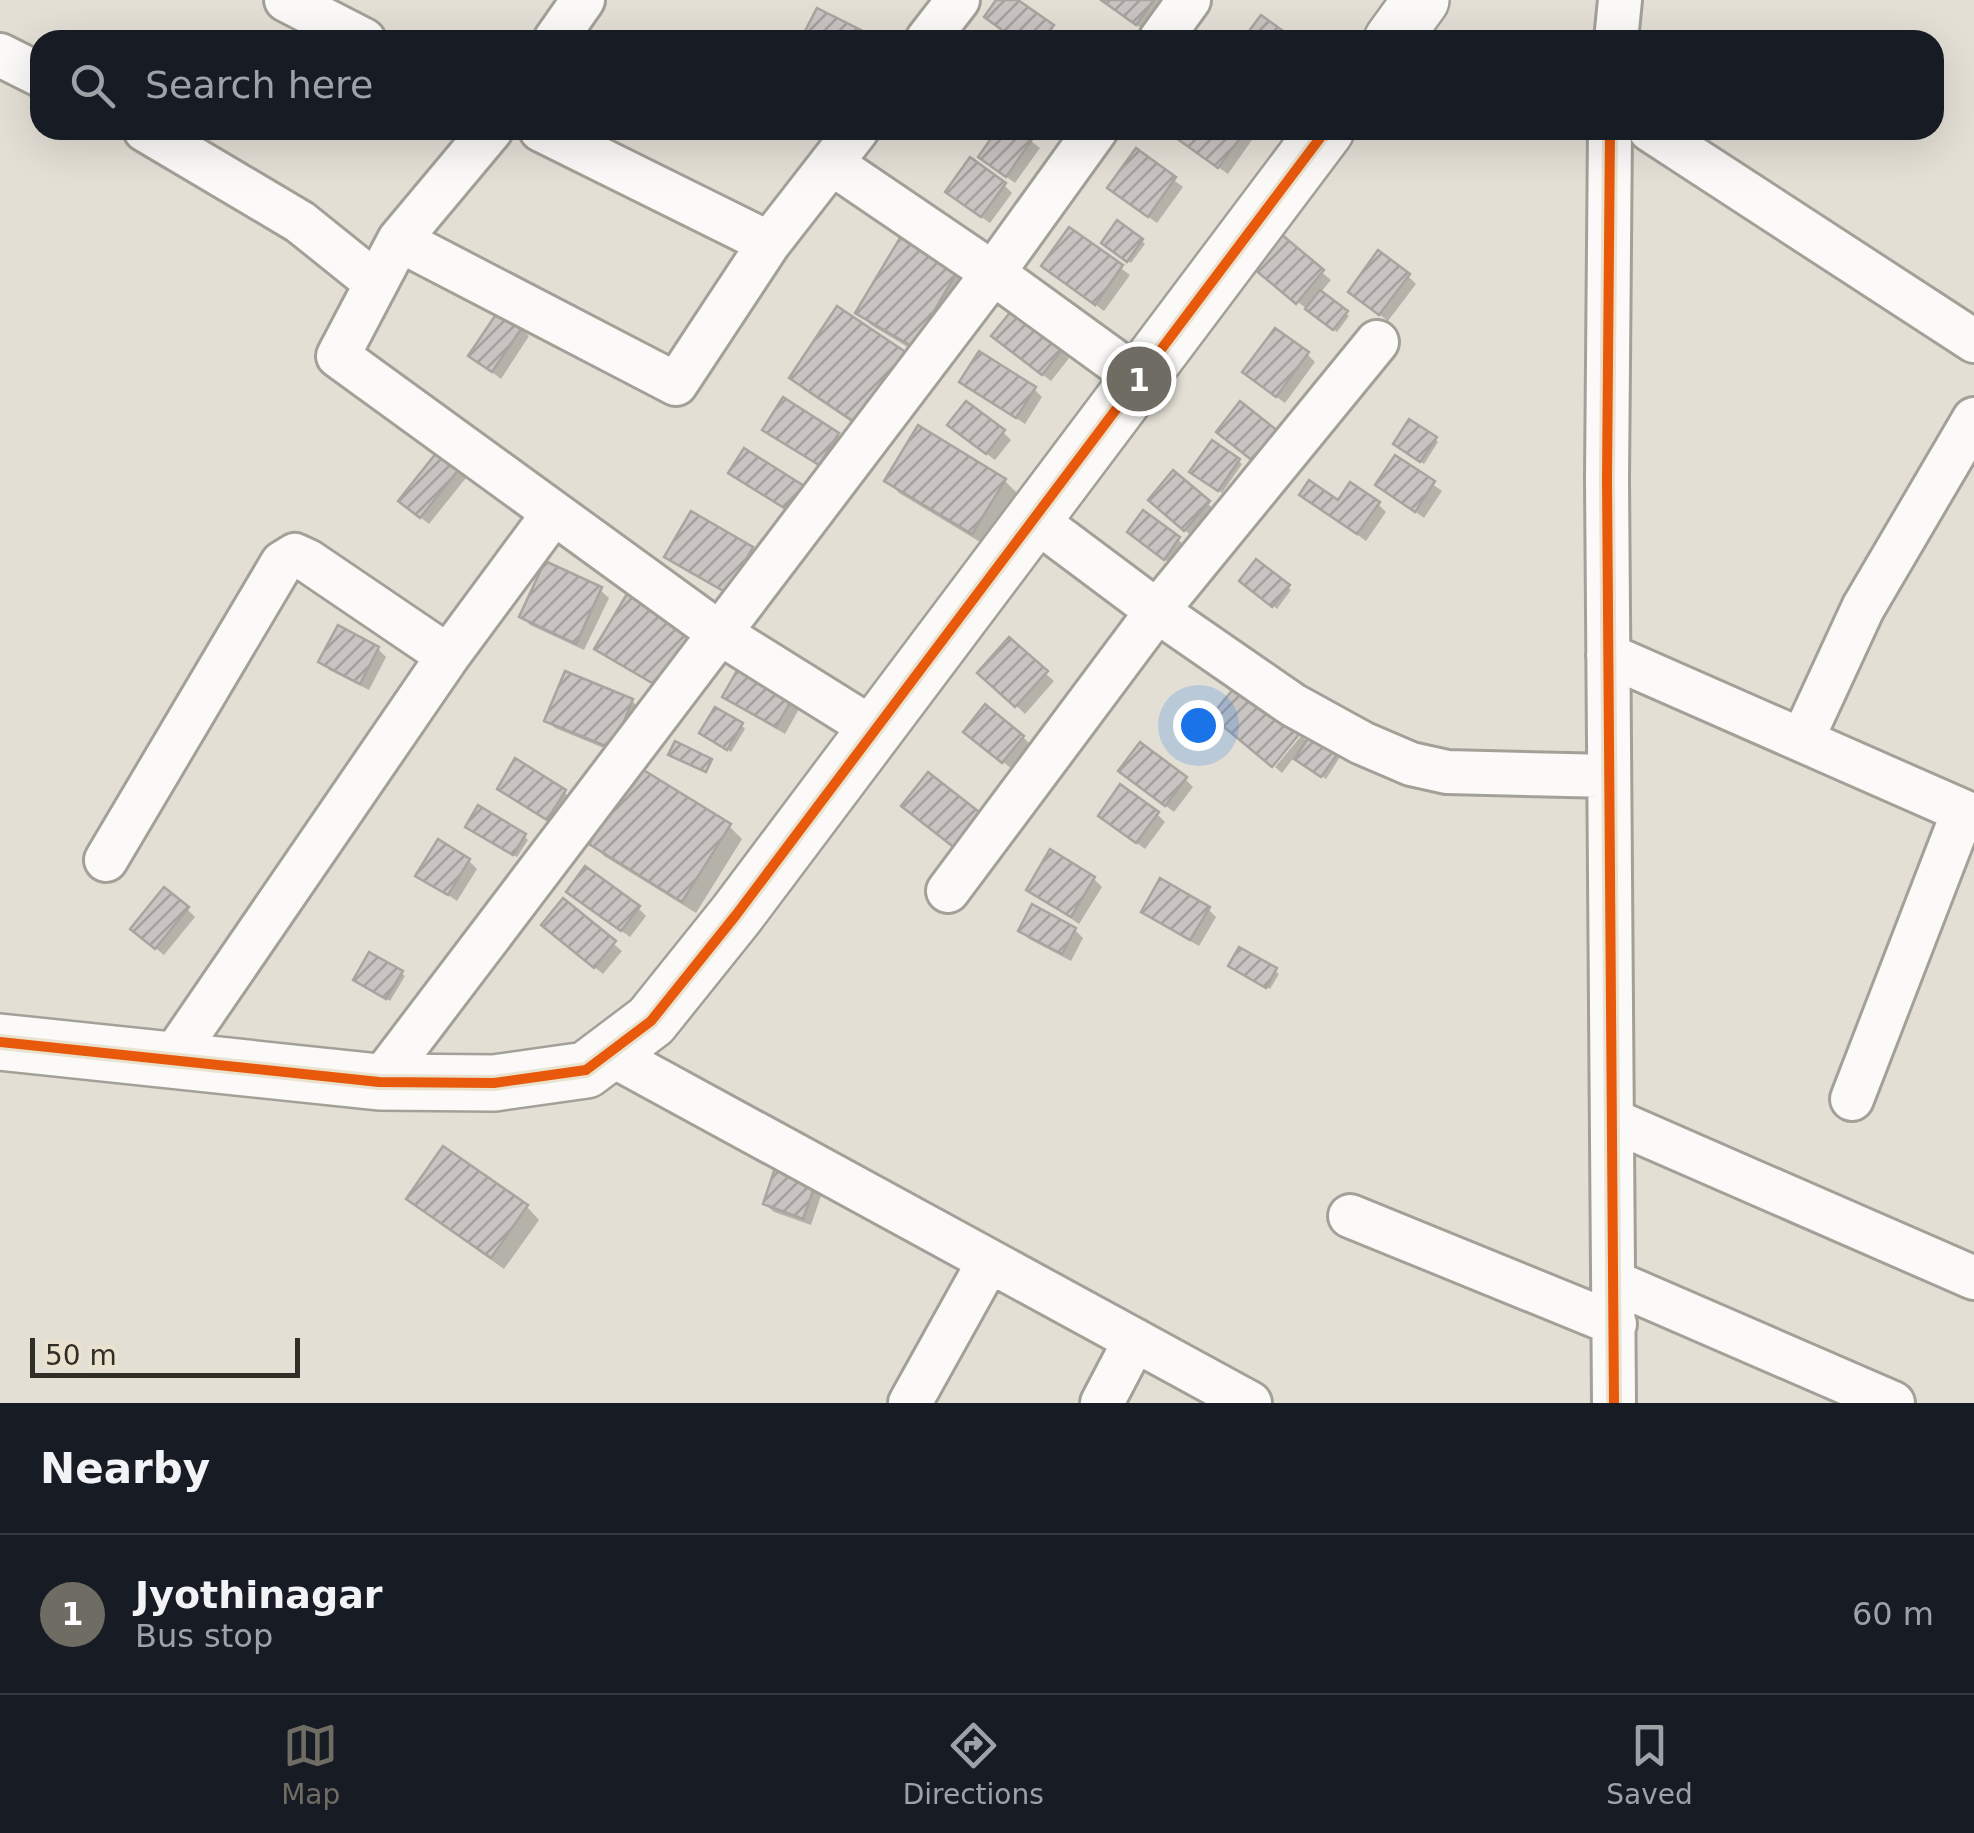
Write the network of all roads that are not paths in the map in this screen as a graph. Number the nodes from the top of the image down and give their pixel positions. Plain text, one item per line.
1 (286, 0) edge
2 (582, 0) edge
3 (958, 0) edge
4 (1188, 0) edge
5 (1421, 0) edge
6 (1620, 0) edge
7 (344, 30) edge
8 (562, 30) edge
9 (935, 30) edge
10 (1167, 30) edge
11 (1399, 30) edge
12 (1617, 30) edge
13 (0, 55) edge
14 (30, 70) edge
15 (162, 140) edge
16 (483, 140) edge
17 (561, 140) edge
18 (849, 140) edge
19 (1089, 140) edge
20 (1318, 140) edge
21 (1610, 140) edge
22 (1665, 140) edge
23 (831, 164) junction
24 (399, 240) junction
25 (769, 243) junction
26 (994, 274) junction
27 (376, 282) junction
28 (1974, 341) edge
29 (1378, 342) dead end
30 (1139, 379) junction
31 (1974, 419) edge
32 (553, 514) junction
33 (1034, 519) junction
34 (1157, 611) junction
35 (718, 632) junction
36 (1608, 655) junction
37 (448, 656) junction
38 (876, 730) junction
39 (1802, 740) junction
40 (1609, 776) junction
41 (1969, 814) edge
42 (106, 860) dead end
43 (948, 891) dead end
44 (0, 1042) edge
45 (608, 1053) junction
46 (171, 1060) junction
47 (379, 1082) junction
48 (1852, 1098) dead end
49 (1612, 1120) junction
50 (1350, 1216) dead end
51 (989, 1261) junction
52 (1974, 1278) edge
53 (1614, 1303) junction
54 (1135, 1340) junction
55 (910, 1403) edge
56 (1102, 1403) edge
57 (1250, 1403) edge
58 (1614, 1403) edge
59 (1893, 1403) edge

1 - 7 street
2 - 8 street
3 - 9 street
4 - 10 street
5 - 11 street
6 - 12 street
13 - 14 street
15 - 27 street
16 - 24 street
17 - 25 street
18 - 23 street
19 - 26 street
20 - 30 street
21 - 36 street
22 - 28 street
23 - 25 street
23 - 26 street
24 - 25 street
24 - 27 street
26 - 30 street
26 - 35 street
27 - 32 street
29 - 34 street
30 - 33 street
31 - 39 street
32 - 35 street
32 - 37 street
33 - 34 street
33 - 38 street
34 - 40 street
34 - 43 street
35 - 38 street
35 - 47 street
36 - 39 street
36 - 40 street
37 - 42 street
37 - 46 street
38 - 45 street
39 - 41 street
40 - 49 street
41 - 48 street
44 - 46 street
45 - 47 street
45 - 51 street
46 - 47 street
49 - 52 street
49 - 53 street
50 - 53 street
51 - 54 street
51 - 55 street
53 - 58 street
53 - 59 street
54 - 56 street
54 - 57 street

